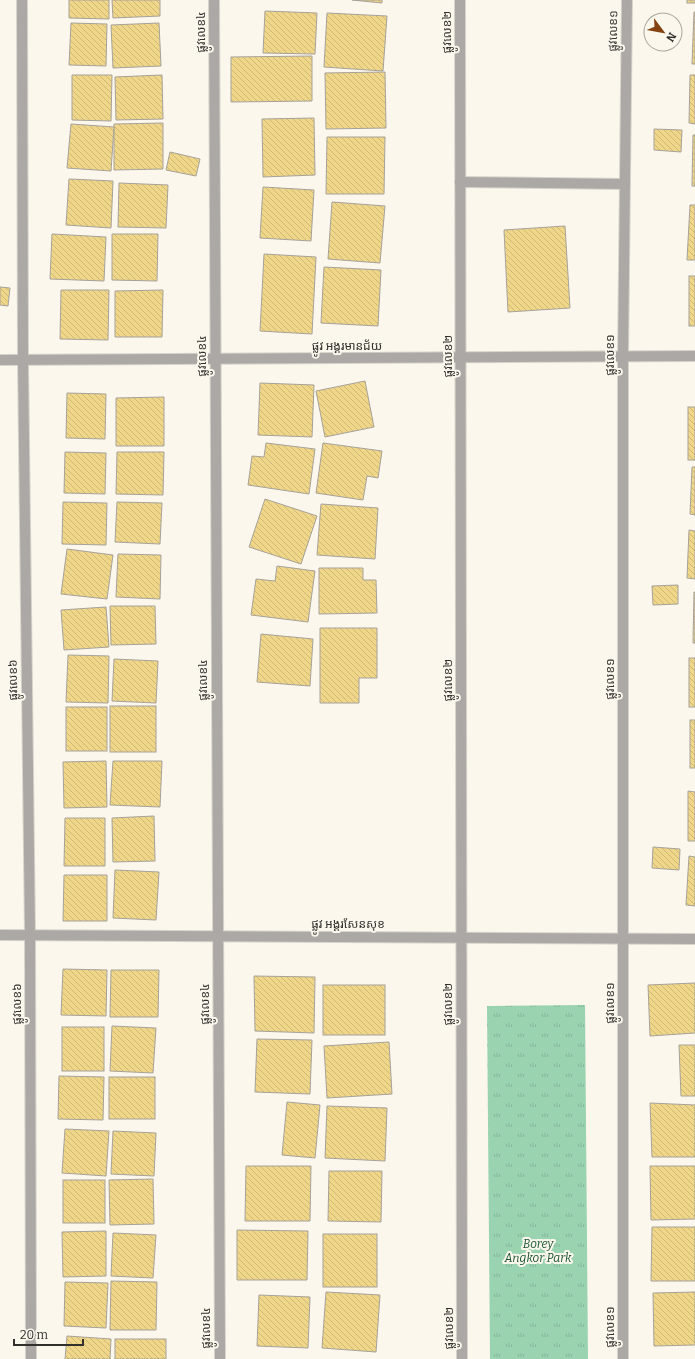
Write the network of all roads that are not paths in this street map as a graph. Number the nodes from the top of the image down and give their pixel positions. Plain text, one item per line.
1 (22, 0) edge
2 (214, 0) edge
3 (460, 0) edge
4 (627, 0) edge
5 (460, 182) junction
6 (625, 184) junction
7 (695, 356) edge
8 (623, 357) junction
9 (460, 358) junction
10 (0, 360) edge
11 (23, 360) junction
12 (215, 360) junction
13 (0, 935) edge
14 (30, 935) junction
15 (218, 936) junction
16 (461, 938) junction
17 (623, 939) junction
18 (695, 939) edge
19 (31, 1359) edge
20 (220, 1359) edge
21 (462, 1359) edge
22 (623, 1359) edge

1 - 11 street, ផ្លូវលេខ៦
2 - 12 street, ផ្លូវលេខ៤
3 - 5 street, ផ្លូវលេខ២
4 - 6 street, ផ្លូវលេខ១
5 - 6 street
5 - 9 street, ផ្លូវលេខ២
6 - 8 street, ផ្លូវលេខ១
7 - 8 street, ផ្លូវ អង្គរមានជ័យ
8 - 9 street, ផ្លូវ អង្គរមានជ័យ
8 - 17 street, ផ្លូវលេខ១
9 - 12 street, ផ្លូវ អង្គរមានជ័យ
9 - 16 street, ផ្លូវលេខ២
10 - 11 street, ផ្លូវ អង្គរមានជ័យ
11 - 12 street, ផ្លូវ អង្គរមានជ័យ
11 - 14 street, ផ្លូវលេខ៦
12 - 15 street, ផ្លូវលេខ៤
13 - 14 street, ផ្លូវ អង្គរសែនសុខ
14 - 15 street, ផ្លូវ អង្គរសែនសុខ
14 - 19 street, ផ្លូវលេខ៦
15 - 16 street, ផ្លូវ អង្គរសែនសុខ
15 - 20 street, ផ្លូវលេខ៤
16 - 17 street, ផ្លូវ អង្គរសែនសុខ
16 - 21 street, ផ្លូវលេខ២
17 - 18 street, ផ្លូវ អង្គរសែនសុខ
17 - 22 street, ផ្លូវលេខ១

